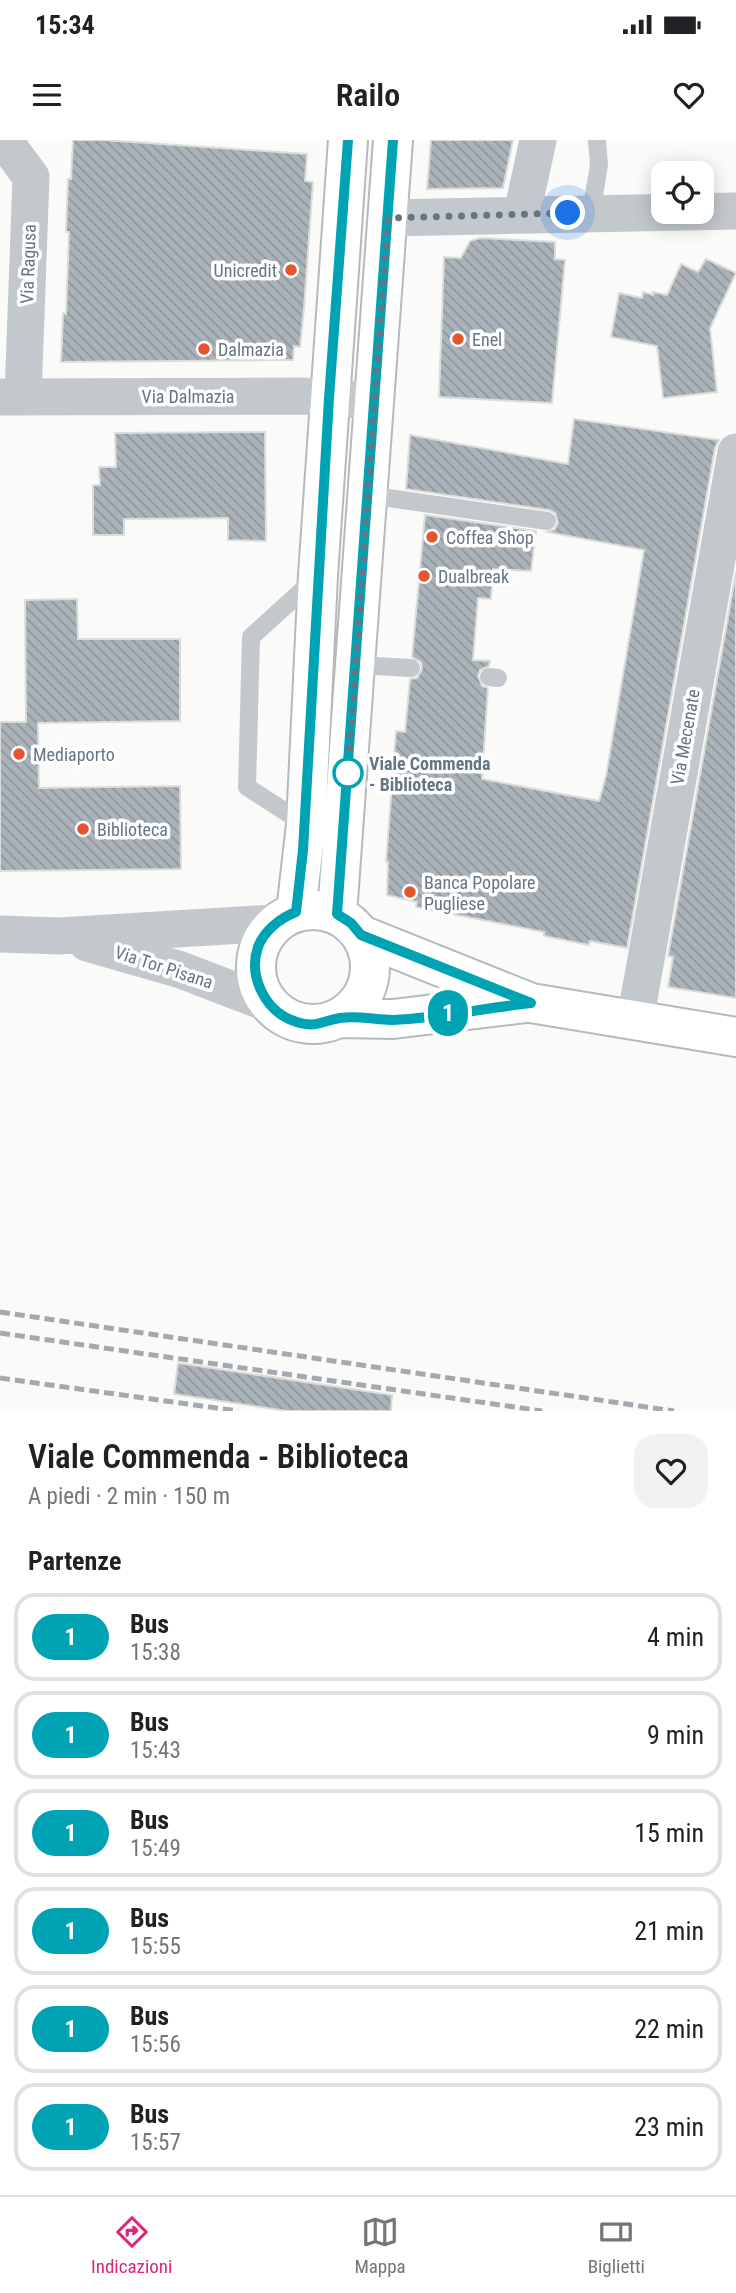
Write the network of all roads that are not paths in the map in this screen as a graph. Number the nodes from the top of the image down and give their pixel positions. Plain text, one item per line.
1 (6, 140) edge
2 (348, 140) edge
3 (393, 140) edge
4 (538, 140) edge
5 (597, 140) edge
6 (736, 211) edge
7 (592, 213) junction
8 (522, 214) junction
9 (388, 218) junction
10 (12, 397) edge
11 (329, 398) junction
12 (375, 401) junction
13 (736, 452) edge
14 (368, 495) junction
15 (547, 521) dead end
16 (318, 575) junction
17 (356, 665) junction
18 (411, 668) dead end
19 (306, 825) junction
20 (285, 918) junction
21 (349, 925) junction
22 (0, 934) edge
23 (59, 936) junction
24 (267, 1003) junction
25 (531, 1003) junction
26 (340, 1018) junction
27 (635, 1021) junction
28 (736, 1037) edge

1 - 10 street, Via Ragusa
2 - 11 street
3 - 9 street
4 - 8 street
5 - 7 lane
6 - 7 street
7 - 8 street
8 - 9 street
9 - 12 street
10 - 11 street, Via Dalmazia
11 - 12 street, Via Dalmazia
11 - 16 street
12 - 14 street
13 - 27 street, Via Mecenate
14 - 15 lane
14 - 17 street
16 - 19 street
16 - 19 lane
17 - 18 lane
17 - 21 street
19 - 20 street
20 - 21 street, Via Tor Pisana
20 - 23 street, Via Tor Pisana
20 - 24 street
21 - 25 street, Via Tor Pisana
21 - 26 street
22 - 23 street, Via Tor Pisana
23 - 24 street, Via Tor Pisana
24 - 26 street, Via Tor Pisana
25 - 26 street, Via Tor Pisana
25 - 27 street, Via Tor Pisana
27 - 28 street, Via Tor Pisana

